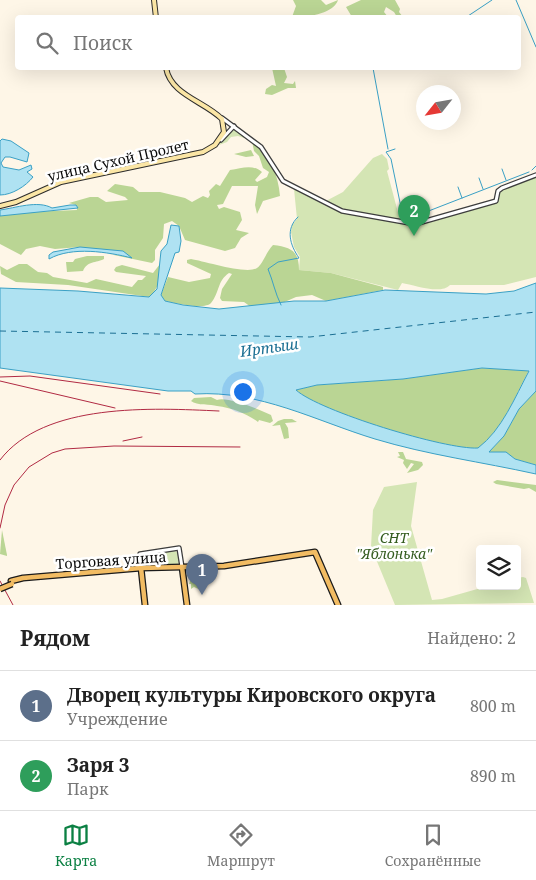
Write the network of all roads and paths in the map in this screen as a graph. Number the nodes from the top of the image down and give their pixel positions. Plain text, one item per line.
1 (154, 0) edge
2 (156, 15) edge
3 (166, 70) edge
4 (220, 117) junction
5 (232, 124) junction
6 (224, 127) junction
7 (236, 127) junction
8 (221, 140) junction
9 (536, 175) edge
10 (0, 206) edge
11 (182, 567) junction
12 (141, 568) junction
13 (0, 588) edge
14 (145, 605) edge
15 (187, 605) edge
16 (338, 605) edge

1 - 2 main road
3 - 4 main road
4 - 5 street
4 - 6 main road
5 - 6 street
5 - 7 street
6 - 8 main road
7 - 8 street
7 - 9 street
8 - 10 main road, улица Сухой Пролет
11 - 12 main road, Торговая улица
11 - 12 street
11 - 15 main road
11 - 16 main road, Торговая улица
12 - 13 main road, Торговая улица, bridge
12 - 14 main road

